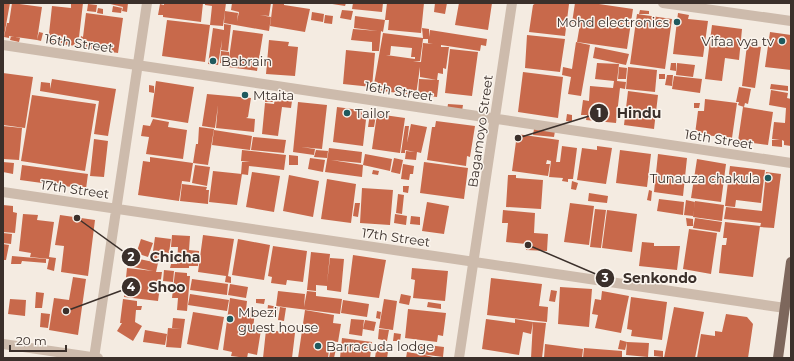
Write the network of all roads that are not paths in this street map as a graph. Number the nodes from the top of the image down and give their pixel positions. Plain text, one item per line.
1 (148, 3) edge
2 (512, 3) edge
3 (663, 3) edge
4 (791, 21) edge
5 (3, 45) edge
6 (138, 64) junction
7 (495, 118) junction
8 (791, 163) edge
9 (3, 192) edge
10 (116, 208) junction
11 (474, 261) junction
12 (791, 262) edge
13 (785, 308) junction
14 (3, 344) edge
15 (95, 358) edge
16 (460, 358) edge
17 (778, 358) edge

1 - 6 street
2 - 7 street, Bagamoyo Street
3 - 4 street
5 - 6 street, 16th Street
6 - 7 street, 16th Street
6 - 10 street
7 - 8 street, 16th Street
7 - 11 street, Bagamoyo Street
9 - 10 street, 17th Street
10 - 11 street, 17th Street
10 - 15 street
11 - 13 street, 17th Street
11 - 16 street, Bagamoyo Street
12 - 13 main road
13 - 17 main road
14 - 15 street

